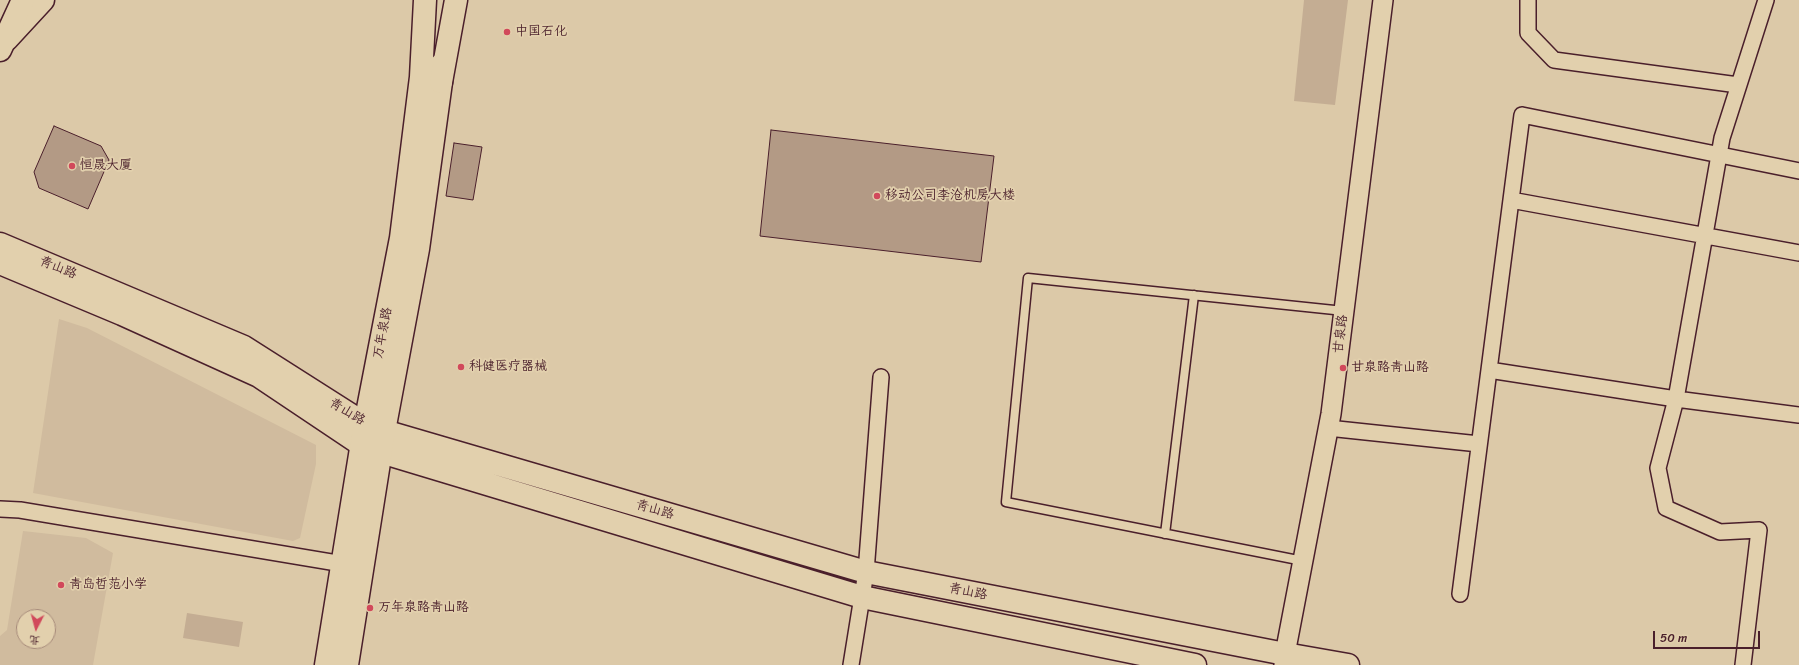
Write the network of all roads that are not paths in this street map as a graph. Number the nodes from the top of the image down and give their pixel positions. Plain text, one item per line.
1 (23, 0) edge
2 (43, 0) edge
3 (425, 0) edge
4 (445, 0) edge
5 (456, 0) edge
6 (1383, 0) edge
7 (1528, 0) edge
8 (1766, 0) edge
9 (2, 46) edge
10 (441, 82) junction
11 (1738, 85) junction
12 (1719, 155) junction
13 (1799, 171) edge
14 (1511, 200) junction
15 (1704, 235) junction
16 (0, 244) edge
17 (1799, 253) edge
18 (0, 263) edge
19 (1194, 295) junction
20 (1344, 311) junction
21 (1489, 370) junction
22 (881, 377) dead end
23 (1676, 399) junction
24 (1799, 415) edge
25 (1328, 428) junction
26 (373, 438) junction
27 (1479, 444) junction
28 (0, 509) edge
29 (1165, 534) junction
30 (1303, 561) junction
31 (343, 564) junction
32 (866, 572) junction
33 (1460, 594) dead end
34 (862, 597) junction
35 (1285, 660) edge
36 (326, 665) edge
37 (347, 665) edge
38 (851, 665) edge
39 (1195, 665) edge
40 (1348, 665) edge
41 (1743, 665) edge

1 - 9 main road
2 - 9 main road
3 - 26 main road, 万年泉路
4 - 10 main road, 万年泉路
5 - 10 main road
6 - 20 street, 甘泉路
7 - 11 street
8 - 11 street
10 - 26 main road, 万年泉路
11 - 12 street
12 - 13 street
12 - 14 street
12 - 15 street
14 - 15 street
14 - 21 street
15 - 17 street
15 - 23 street
16 - 26 main road, 青山路
18 - 26 main road, 青山路
19 - 20 lane
19 - 29 lane
19 - 29 lane
20 - 25 street, 甘泉路
21 - 23 street
21 - 27 street
22 - 32 street
23 - 24 street
23 - 41 street
25 - 27 street
25 - 30 street, 甘泉路
26 - 31 main road, 万年泉路
26 - 32 main road, 青山路
26 - 34 main road, 青山路
26 - 37 main road, 万年泉路
27 - 33 street
28 - 31 street
29 - 30 lane
30 - 35 street, 甘泉路
31 - 36 main road, 万年泉路
32 - 34 street
32 - 35 main road, 青山路
34 - 38 street
34 - 39 main road, 青山路
35 - 40 main road, 青山路

